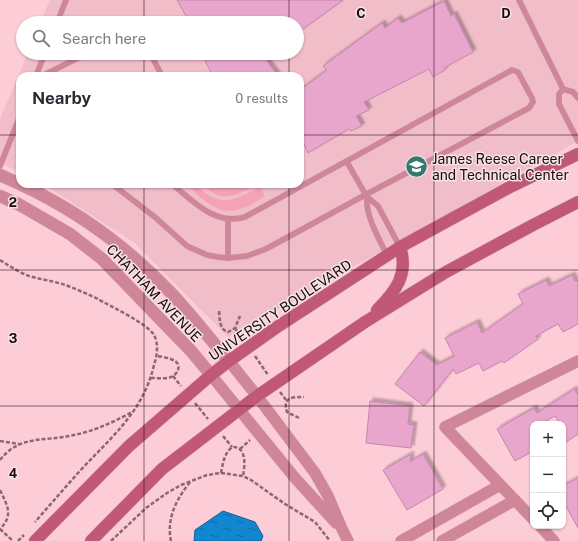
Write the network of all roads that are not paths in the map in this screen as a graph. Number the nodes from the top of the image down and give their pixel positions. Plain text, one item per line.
1 (66, 0) edge
2 (519, 0) edge
3 (60, 16) edge
4 (42, 60) edge
5 (74, 60) edge
6 (154, 60) edge
7 (38, 72) edge
8 (50, 72) edge
9 (160, 72) edge
10 (563, 89) junction
11 (578, 98) edge
12 (16, 126) edge
13 (578, 141) edge
14 (578, 154) edge
15 (347, 162) junction
16 (0, 166) edge
17 (0, 175) edge
18 (16, 182) edge
19 (304, 185) edge
20 (28, 188) edge
21 (117, 188) edge
22 (177, 188) edge
23 (299, 188) edge
24 (578, 193) edge
25 (0, 196) edge
26 (366, 196) junction
27 (578, 202) edge
28 (228, 219) junction
29 (533, 225) junction
30 (400, 246) junction
31 (387, 255) junction
32 (228, 258) junction
33 (365, 322) junction
34 (229, 361) junction
35 (578, 361) edge
36 (211, 375) junction
37 (257, 396) junction
38 (239, 410) junction
39 (500, 485) junction
40 (515, 500) junction
41 (530, 516) edge
42 (342, 529) junction
43 (543, 529) edge
44 (35, 541) edge
45 (91, 541) edge
46 (348, 541) edge
47 (401, 541) edge
48 (442, 541) edge
49 (554, 541) edge

1 - 3 lane
2 - 10 lane
4 - 7 lane
5 - 8 lane
6 - 9 lane
10 - 11 lane
10 - 13 lane
12 - 16 lane
14 - 30 main road, UNIVERSITY BOULEVARD
15 - 19 lane
15 - 26 lane
15 - 26 lane
17 - 18 street, CHATHAM AVENUE
20 - 34 street, CHATHAM AVENUE
21 - 32 lane
22 - 28 lane
23 - 28 lane
24 - 29 main road
25 - 36 street, CHATHAM AVENUE
26 - 30 lane
26 - 31 lane
26 - 32 lane
27 - 29 main road
28 - 32 lane
29 - 33 main road
30 - 31 main road, UNIVERSITY BOULEVARD
30 - 33 main road
31 - 34 main road, UNIVERSITY BOULEVARD
33 - 37 main road
34 - 36 main road, UNIVERSITY BOULEVARD
34 - 37 street, CHATHAM AVENUE
35 - 39 street
36 - 38 street, CHATHAM AVENUE
36 - 44 main road, UNIVERSITY BOULEVARD
37 - 38 main road
37 - 42 street, CHATHAM AVENUE
38 - 42 street, CHATHAM AVENUE
38 - 45 main road
39 - 40 street
39 - 47 street
40 - 41 street
40 - 48 street
42 - 46 street, CHATHAM AVENUE
43 - 49 street

